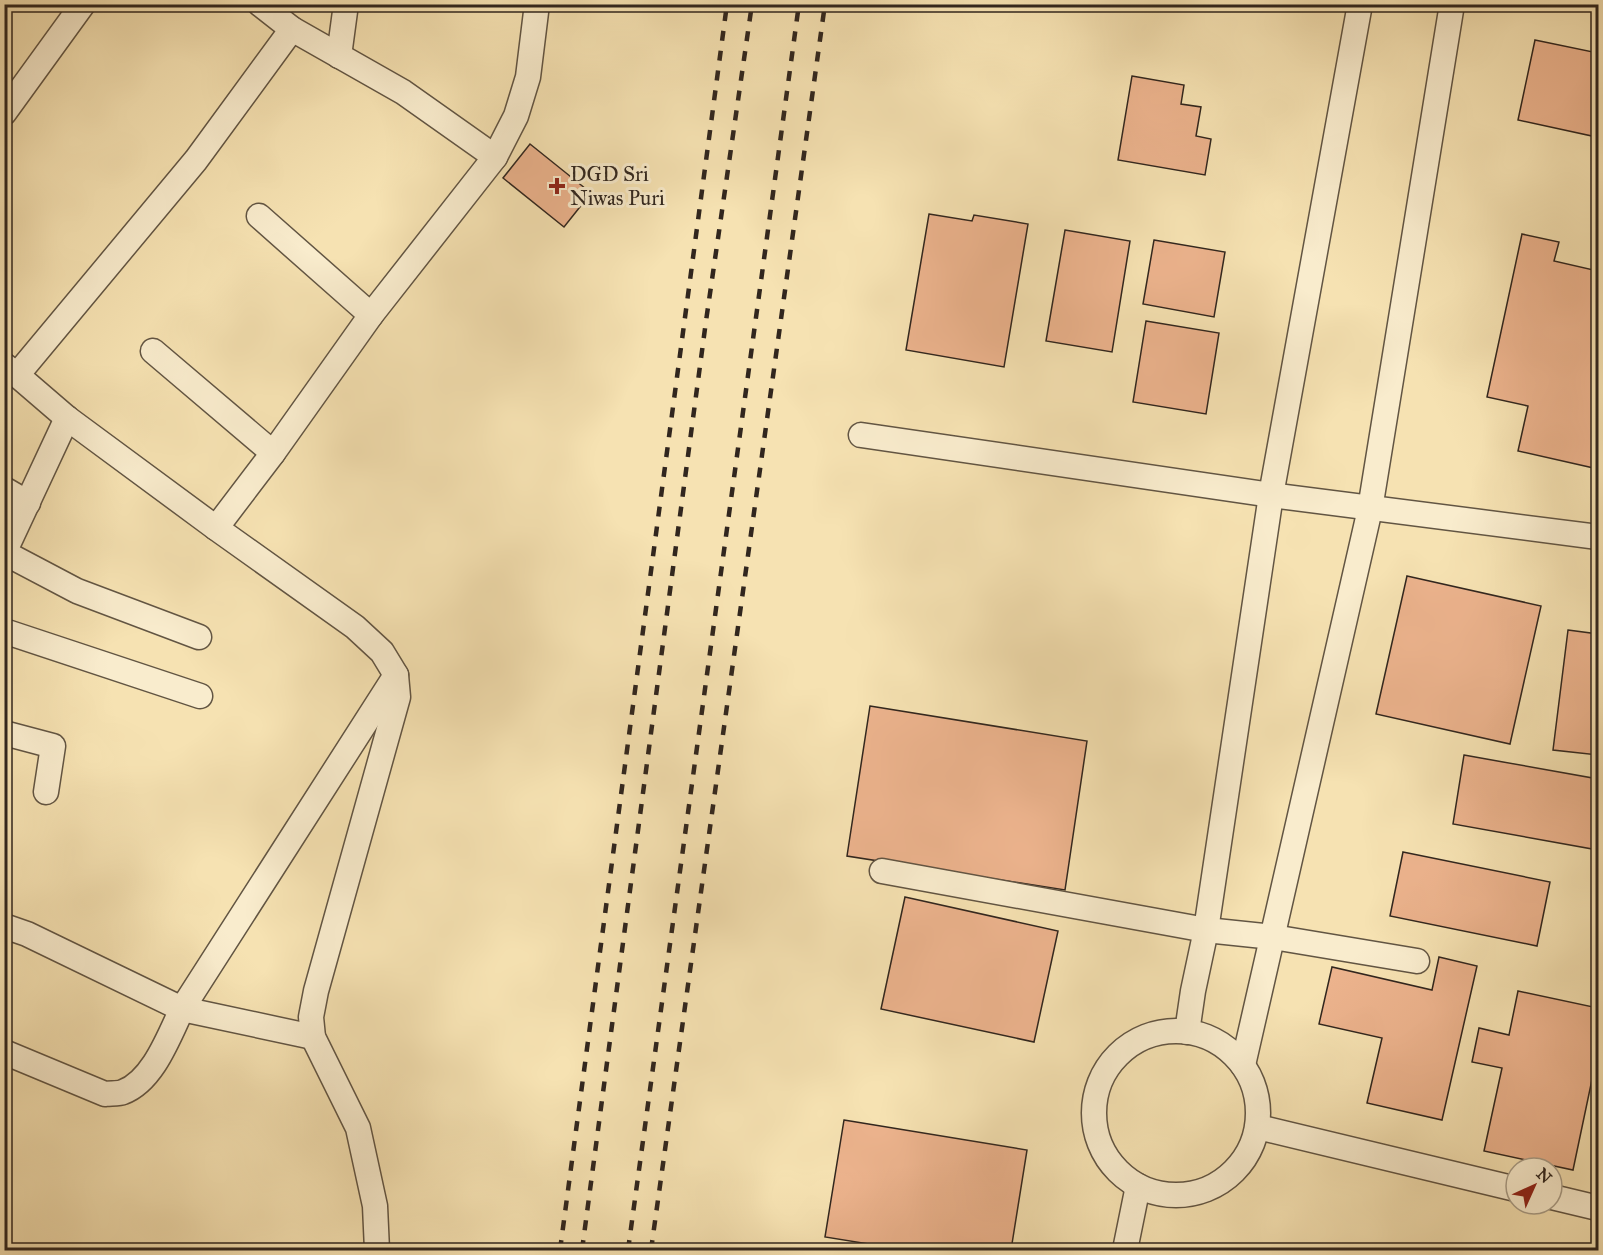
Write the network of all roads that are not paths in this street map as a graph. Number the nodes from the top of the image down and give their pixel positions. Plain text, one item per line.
1 (83, 4) edge
2 (260, 4) edge
3 (346, 4) edge
4 (537, 4) edge
5 (1360, 4) edge
6 (1452, 4) edge
7 (292, 29) junction
8 (339, 56) junction
9 (4, 113) edge
10 (495, 158) junction
11 (260, 216) dead end
12 (371, 315) junction
13 (153, 351) dead end
14 (11, 370) edge
15 (67, 418) junction
16 (861, 435) dead end
17 (273, 453) junction
18 (4, 489) edge
19 (1270, 495) junction
20 (28, 503) junction
21 (1370, 509) junction
22 (216, 528) junction
23 (1599, 537) edge
24 (5, 553) edge
25 (4, 632) edge
26 (199, 637) dead end
27 (396, 675) junction
28 (200, 696) dead end
29 (4, 733) edge
30 (46, 792) dead end
31 (882, 871) dead end
32 (4, 926) edge
33 (1206, 930) junction
34 (1273, 937) junction
35 (1417, 961) dead end
36 (183, 1010) junction
37 (1187, 1032) junction
38 (313, 1037) junction
39 (4, 1052) edge
40 (1242, 1065) junction
41 (1257, 1127) junction
42 (1138, 1186) junction
43 (1504, 1186) edge
44 (1564, 1200) edge
45 (1599, 1208) edge
46 (377, 1251) edge
47 (1125, 1251) edge

1 - 9 street
2 - 7 street
3 - 8 street
4 - 10 street
5 - 19 street
6 - 21 street
7 - 8 street
7 - 14 street
8 - 10 street
10 - 12 street
11 - 12 street
12 - 17 street
13 - 17 street
14 - 15 street
15 - 20 street
15 - 22 street
16 - 19 street
17 - 22 street
18 - 20 street
19 - 21 street
19 - 33 street
20 - 24 street
21 - 23 street
21 - 34 street
22 - 27 street
24 - 26 street
25 - 28 street
27 - 36 street
27 - 38 street
29 - 30 street
31 - 33 street
32 - 36 street
33 - 34 street
33 - 37 street
34 - 35 street
34 - 40 street
36 - 38 street
36 - 39 street
37 - 40 street
37 - 42 street
38 - 46 street
40 - 41 street
41 - 42 street
41 - 43 street
42 - 47 street
44 - 45 street

